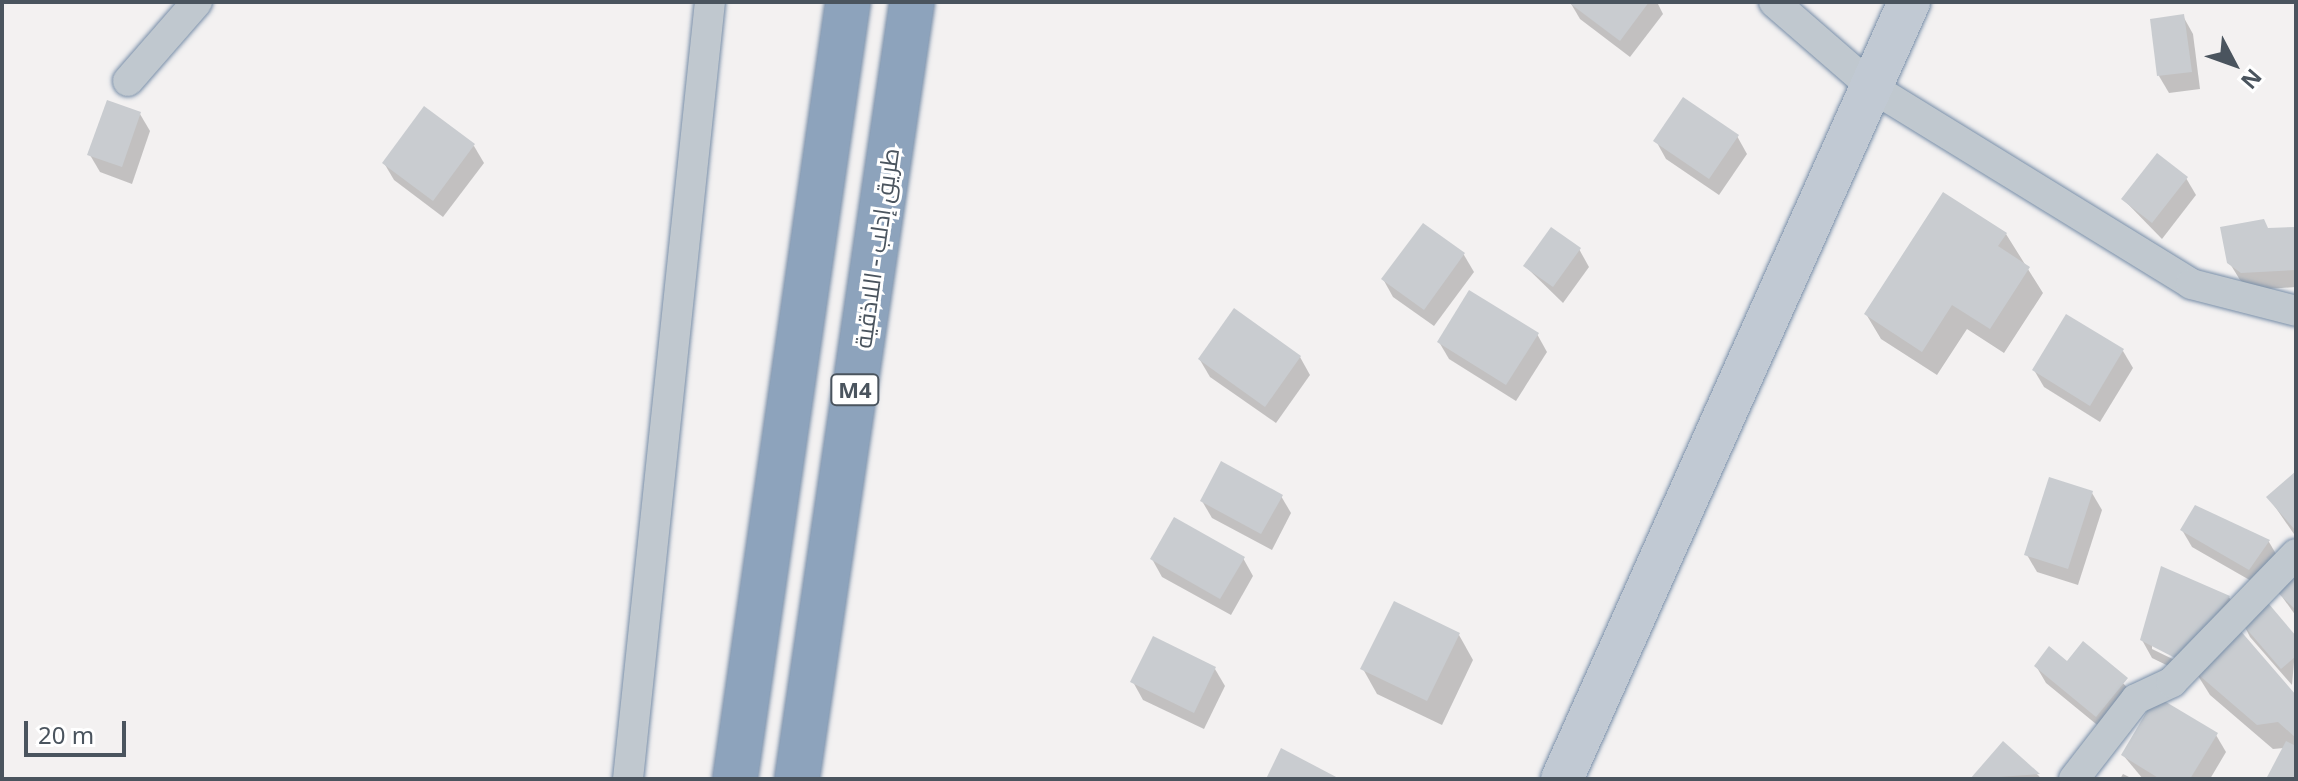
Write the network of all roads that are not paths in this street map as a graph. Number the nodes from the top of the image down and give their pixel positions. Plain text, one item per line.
1 (197, 2) edge
2 (710, 2) edge
3 (848, 2) edge
4 (912, 2) edge
5 (1774, 2) edge
6 (1909, 2) edge
7 (128, 81) dead end
8 (1873, 88) junction
9 (2296, 311) edge
10 (2296, 554) edge
11 (628, 779) edge
12 (735, 779) edge
13 (797, 779) edge
14 (1562, 779) edge
15 (2074, 779) edge

1 - 7 street
2 - 11 street
3 - 12 highway, M4
4 - 13 highway, طريق إدلب - اللاذقية / M4
5 - 8 street
6 - 8 main road
8 - 9 street
8 - 14 main road
10 - 15 street

